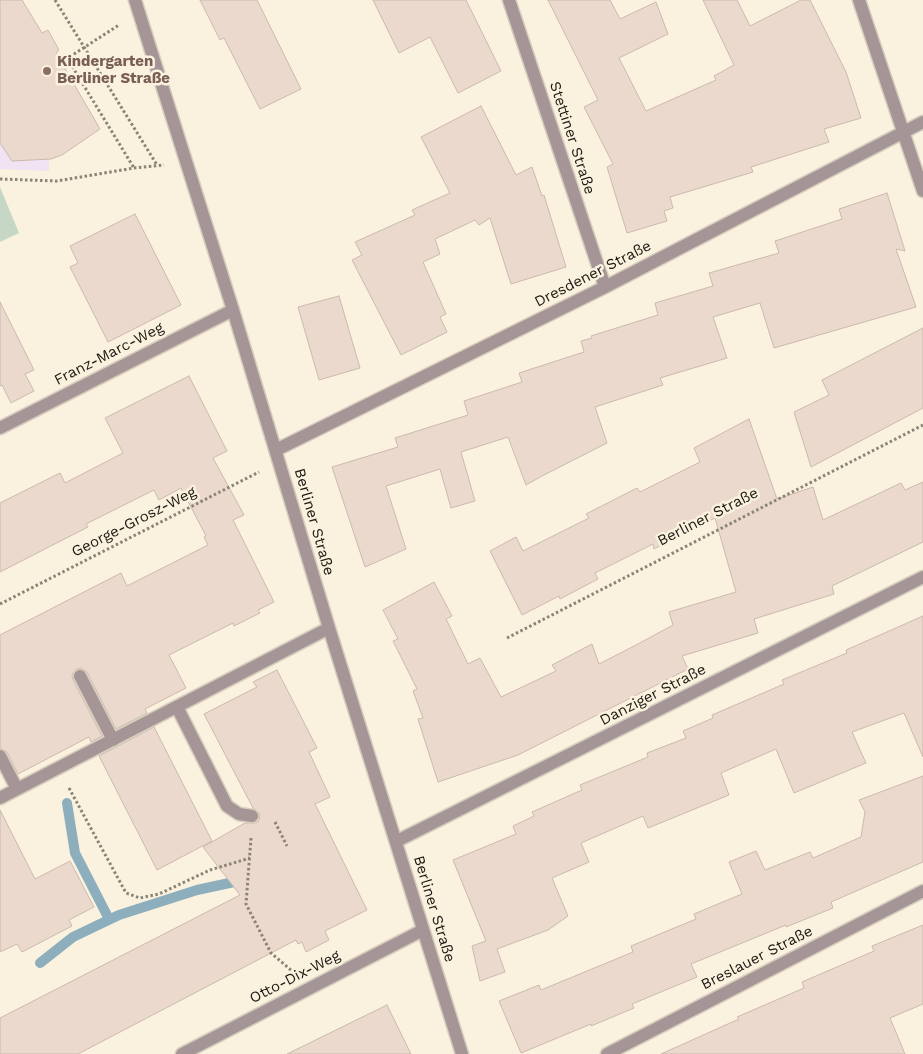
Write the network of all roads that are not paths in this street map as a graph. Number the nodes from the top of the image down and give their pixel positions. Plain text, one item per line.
1 (135, 0) edge
2 (509, 0) edge
3 (859, 0) edge
4 (923, 122) edge
5 (902, 132) junction
6 (923, 191) edge
7 (604, 287) junction
8 (233, 310) junction
9 (0, 428) edge
10 (278, 456) junction
11 (923, 577) edge
12 (329, 628) junction
13 (80, 676) dead end
14 (177, 707) junction
15 (113, 740) junction
16 (0, 756) edge
17 (17, 789) junction
18 (0, 798) edge
19 (252, 816) road end
20 (397, 841) junction
21 (923, 892) edge
22 (422, 930) junction
23 (182, 1054) edge
24 (462, 1054) edge
25 (607, 1054) edge

1 - 8 street, Berliner Straße
2 - 7 street, Stettiner Straße
3 - 5 street
4 - 5 street, Dresdener Straße
5 - 6 street
5 - 7 street, Dresdener Straße
7 - 10 street, Dresdener Straße
8 - 9 street, Franz-Marc-Weg
8 - 10 street, Berliner Straße
10 - 12 street, Berliner Straße
11 - 20 street, Danziger Straße
12 - 14 street
12 - 20 street, Berliner Straße
13 - 15 street
14 - 15 street
14 - 19 street
15 - 17 street
16 - 17 street
17 - 18 street
20 - 22 street, Berliner Straße
21 - 25 street, Breslauer Straße
22 - 23 street, Otto-Dix-Weg
22 - 24 street, Berliner Straße

